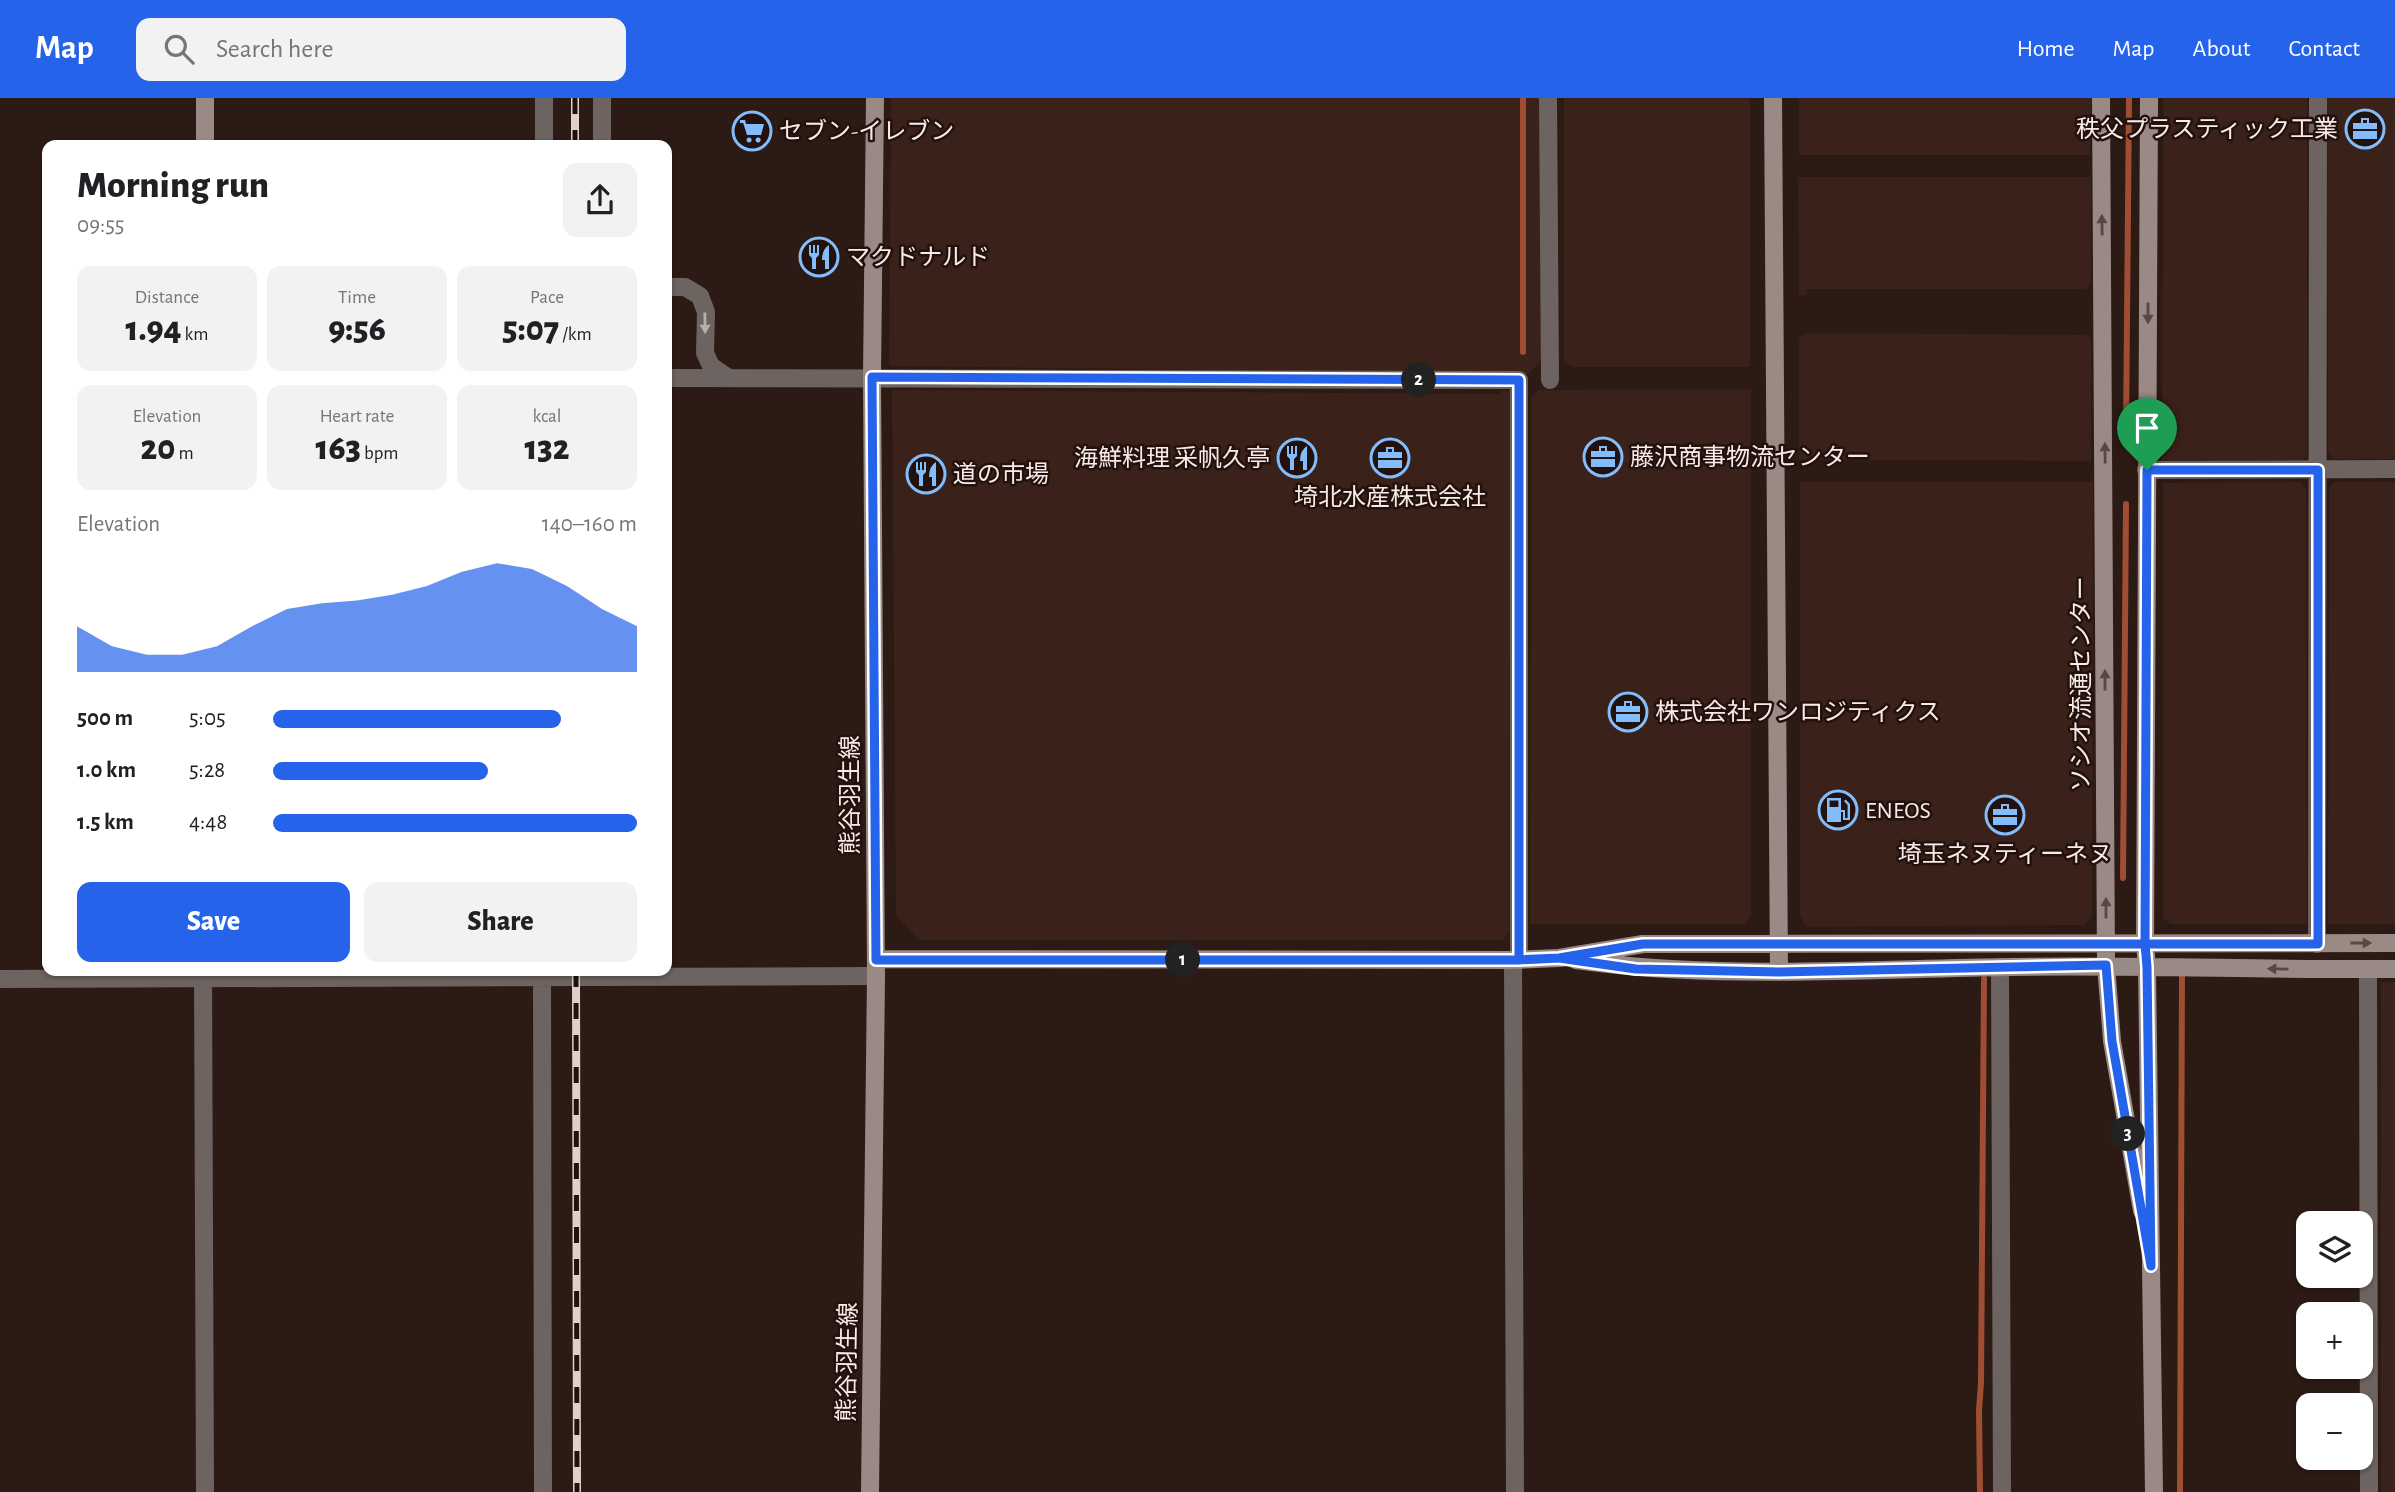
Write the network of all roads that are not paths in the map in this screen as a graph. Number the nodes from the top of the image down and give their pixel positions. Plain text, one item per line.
1 (205, 98) edge
2 (544, 98) edge
3 (602, 98) edge
4 (875, 98) edge
5 (1548, 98) edge
6 (1773, 98) edge
7 (2101, 98) edge
8 (2149, 98) edge
9 (2318, 98) edge
10 (205, 140) edge
11 (544, 140) edge
12 (602, 140) edge
13 (672, 287) edge
14 (727, 377) junction
15 (872, 377) junction
16 (672, 378) edge
17 (1550, 380) dead end
18 (2395, 469) edge
19 (2147, 470) junction
20 (2318, 470) junction
21 (2106, 943) junction
22 (2395, 943) edge
23 (2145, 944) junction
24 (2318, 944) junction
25 (1778, 945) junction
26 (1559, 958) junction
27 (1516, 960) junction
28 (2106, 965) junction
29 (2000, 967) junction
30 (2147, 967) junction
31 (876, 968) junction
32 (2395, 969) edge
33 (2368, 970) junction
34 (672, 972) edge
35 (1779, 972) junction
36 (152, 976) edge
37 (203, 976) edge
38 (542, 976) edge
39 (0, 979) edge
40 (2151, 1266) junction
41 (205, 1492) edge
42 (543, 1492) edge
43 (870, 1492) edge
44 (1515, 1492) edge
45 (2002, 1492) edge
46 (2154, 1492) edge
47 (2369, 1492) edge

1 - 10 street
2 - 11 street
3 - 12 street
4 - 15 street, 熊谷羽生線
5 - 17 street
6 - 25 street
21 -> 7 street, ソシオ流通センター
8 -> 19 street
9 - 20 street
13 -> 14 street
14 - 15 street
14 - 16 street
15 - 27 street
15 - 31 street, 熊谷羽生線
18 - 20 street
19 - 20 street
19 - 23 street
20 - 24 street
21 - 23 street
21 - 25 street
21 - 28 street, ソシオ流通センター
24 -> 22 street
23 - 24 street
23 - 30 street
25 - 26 street
25 - 35 street
26 - 27 street
26 - 35 street
27 - 31 street
27 - 44 street
28 - 29 street
28 - 30 street
28 - 40 street, ソシオ流通センター
29 - 35 street
29 - 45 street
33 -> 30 street
30 - 40 street
31 - 34 street
31 - 43 street, 熊谷羽生線
32 - 33 street
33 - 47 street
36 - 39 street
37 - 41 street
38 - 42 street
40 - 46 street

